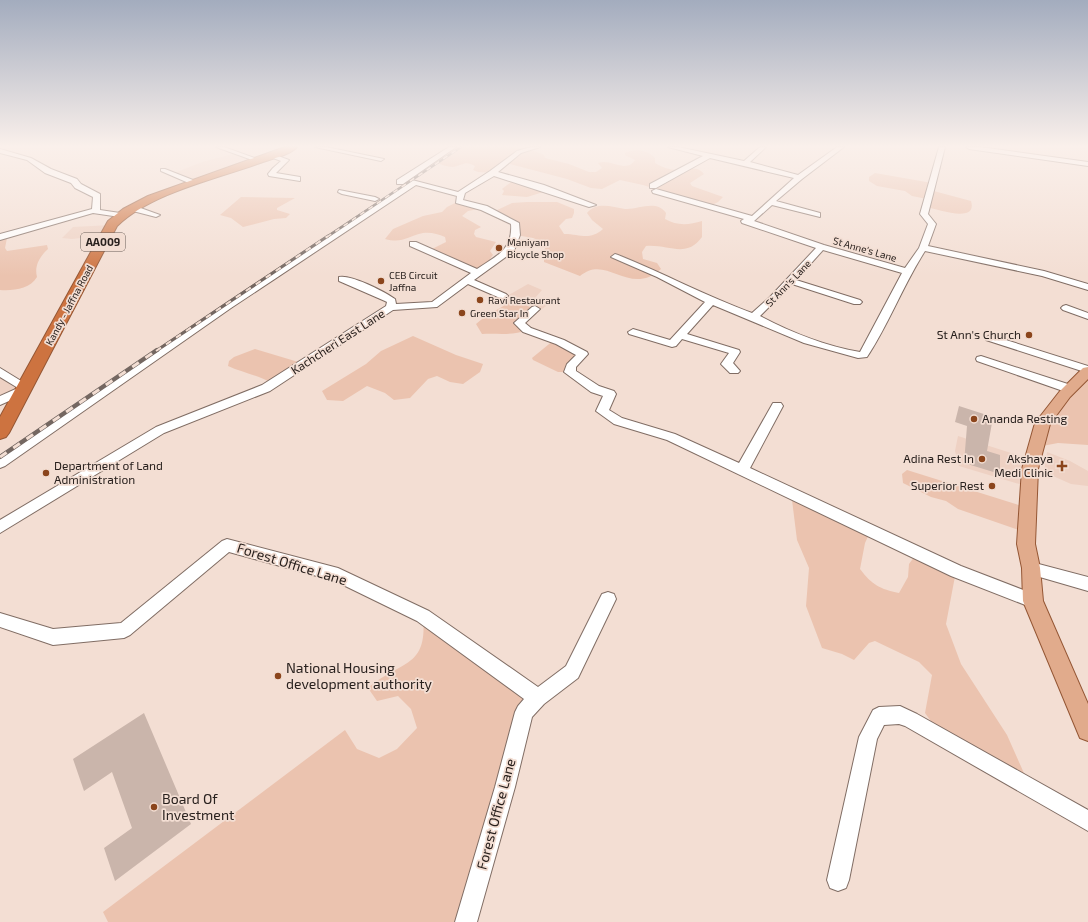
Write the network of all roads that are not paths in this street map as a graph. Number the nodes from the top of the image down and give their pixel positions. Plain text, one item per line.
1 (86, 190) edge
2 (175, 190) edge
3 (388, 190) edge
4 (403, 190) edge
5 (443, 190) edge
6 (468, 190) edge
7 (550, 190) edge
8 (661, 190) edge
9 (784, 190) edge
10 (930, 190) edge
11 (342, 192) dead end
12 (461, 195) junction
13 (375, 199) junction
14 (770, 202) junction
15 (592, 205) dead end
16 (132, 208) junction
17 (96, 211) junction
18 (156, 215) dead end
19 (817, 215) dead end
20 (120, 216) junction
21 (345, 219) dead end
22 (754, 219) junction
23 (0, 237) edge
24 (413, 244) dead end
25 (821, 247) junction
26 (923, 248) junction
27 (615, 258) dead end
28 (907, 272) junction
29 (478, 273) junction
30 (342, 279) dead end
31 (468, 281) junction
32 (791, 281) junction
33 (1088, 287) edge
34 (503, 296) dead end
35 (711, 301) junction
36 (857, 302) dead end
37 (391, 308) junction
38 (1066, 308) dead end
39 (535, 309) dead end
40 (1088, 316) edge
41 (753, 317) junction
42 (633, 332) dead end
43 (681, 335) junction
44 (990, 338) dead end
45 (981, 359) dead end
46 (734, 371) dead end
47 (1088, 371) edge
48 (0, 372) edge
49 (24, 389) junction
50 (1070, 389) junction
51 (0, 400) edge
52 (777, 406) dead end
53 (0, 433) edge
54 (0, 463) edge
55 (743, 470) junction
56 (0, 527) edge
57 (1031, 568) junction
58 (1088, 584) edge
59 (608, 599) dead end
60 (1033, 601) junction
61 (0, 620) edge
62 (538, 698) junction
63 (1088, 730) edge
64 (1088, 821) edge
65 (838, 880) dead end
66 (466, 922) edge

1 - 17 street
2 - 16 highway, Kandy - Jaffna Road / AA009
3 - 13 street
4 - 54 street
5 - 12 street
6 - 12 street
7 - 15 street
8 - 22 street
9 - 14 street
10 - 26 street, St Anne's Lane
11 - 13 street
12 - 29 street, Kachcheri East Lane
13 - 21 street
14 - 19 street
14 - 22 street
16 - 18 street
16 - 20 highway, Kandy - Jaffna Road / AA009
17 - 20 street
17 - 23 street
20 - 49 highway, Kandy - Jaffna Road / AA009
22 - 25 street, St Anne's Lane
24 - 29 street
25 - 28 street, St Anne's Lane
25 - 32 street, St Ann's Lane
26 - 28 street, St Anne's Lane
26 - 33 street
27 - 35 street
28 - 41 street
29 - 31 street, Kachcheri East Lane
30 - 37 street
31 - 34 street
31 - 37 street, Kachcheri East Lane
32 - 36 street
32 - 41 street, St Ann's Lane
35 - 41 street
35 - 43 street
37 - 56 street, Kachcheri East Lane
38 - 40 street
39 - 55 street
42 - 43 street
43 - 46 street
44 - 47 street
45 - 50 street
47 - 50 main road
48 - 49 street
49 - 51 street
49 - 53 highway, Kandy - Jaffna Road / AA009
50 - 57 main road
52 - 55 street
55 - 60 street
57 - 58 street
57 - 60 main road
59 - 62 street
60 - 63 main road
61 - 62 street, Forest Office Lane
62 - 66 street, Forest Office Lane
64 - 65 street

